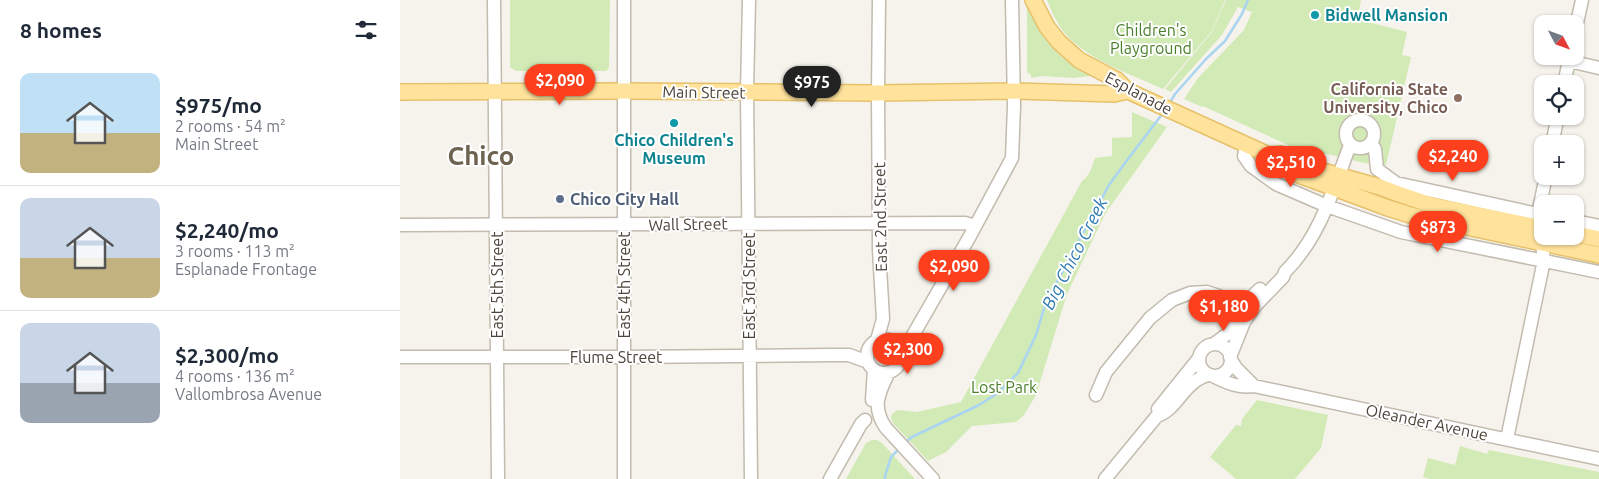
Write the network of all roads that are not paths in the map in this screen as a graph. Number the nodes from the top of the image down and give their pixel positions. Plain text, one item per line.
1 (494, 0) edge
2 (624, 0) edge
3 (749, 0) edge
4 (879, 0) edge
5 (1012, 0) edge
6 (1033, 0) edge
7 (1582, 0) edge
8 (1579, 15) edge
9 (1584, 63) edge
10 (1599, 68) edge
11 (496, 91) junction
12 (624, 91) junction
13 (1013, 91) junction
14 (1128, 91) junction
15 (400, 92) edge
16 (747, 92) junction
17 (878, 93) junction
18 (1371, 143) junction
19 (1246, 144) junction
20 (1350, 145) junction
21 (1336, 182) junction
22 (1327, 206) junction
23 (1534, 223) edge
24 (1584, 223) edge
25 (496, 224) junction
26 (749, 224) junction
27 (880, 224) junction
28 (1534, 224) edge
29 (400, 225) edge
30 (624, 225) junction
31 (975, 226) junction
32 (1599, 226) edge
33 (1584, 236) edge
34 (1599, 239) edge
35 (1543, 245) edge
36 (1580, 245) edge
37 (1599, 255) edge
38 (1544, 260) junction
39 (1285, 272) junction
40 (1599, 272) edge
41 (1240, 311) junction
42 (874, 342) junction
43 (1214, 344) junction
44 (833, 355) junction
45 (749, 356) junction
46 (901, 356) junction
47 (400, 357) edge
48 (498, 357) junction
49 (624, 357) junction
50 (1199, 358) junction
51 (1231, 358) junction
52 (871, 366) junction
53 (889, 372) junction
54 (1210, 376) junction
55 (1254, 386) junction
56 (1096, 395) dead end
57 (1157, 416) junction
58 (865, 420) dead end
59 (890, 437) junction
60 (1507, 439) junction
61 (1599, 459) edge
62 (917, 466) junction
63 (498, 479) edge
64 (624, 479) edge
65 (750, 479) edge
66 (830, 479) edge
67 (924, 479) edge
68 (933, 479) edge
69 (1105, 479) edge

1 - 11 street, East 5th Street
2 - 12 street, East 4th Street
3 - 16 street, East 3rd Street
4 - 17 street, East 2nd Street
5 - 13 street
6 - 14 main road, Esplanade
7 - 8 street
9 - 10 street
11 - 12 main road, Main Street
11 - 15 main road, Main Street
11 - 25 street, East 5th Street
12 - 16 main road, Main Street
12 - 30 street, East 4th Street
13 - 14 main road, Main Street
13 - 17 main road, Main Street
13 - 31 street
14 - 19 main road, Esplanade
16 - 17 main road, Main Street
16 - 26 street, East 3rd Street
17 - 27 street, East 2nd Street
18 - 20 street
18 - 20 street
18 - 23 street
19 - 21 main road, Esplanade
19 - 22 street
20 - 21 street
21 - 22 street
21 - 28 main road, Esplanade
22 - 38 street
22 - 39 street
24 - 32 street
25 - 29 street, Wall Street
25 - 30 street, Wall Street
25 - 48 street, East 5th Street
26 - 27 street, Wall Street
26 - 30 street, Wall Street
26 - 45 street, East 3rd Street
27 - 31 street, Wall Street
27 - 42 street, East 2nd Street
30 - 49 street, East 4th Street
31 - 46 street
33 - 34 main road
35 - 38 street
36 - 37 main road, Esplanade
38 - 40 street
38 - 60 street
39 - 41 street
39 - 51 street
41 - 43 street
41 - 56 street
42 - 44 street, Flume Street
42 - 46 street
42 - 52 street
43 - 50 street
43 - 51 street
44 - 45 street, Flume Street
44 - 52 street, Flume Street
45 - 49 street, Flume Street
45 - 65 street, East 3rd Street
46 - 53 street
47 - 48 street, Flume Street
48 - 49 street, Flume Street
48 - 63 street, East 5th Street
49 - 64 street, East 4th Street
50 - 54 street
50 - 57 street
51 - 54 street
51 - 55 street
52 - 53 street
52 - 59 street
53 - 59 street
54 - 55 street, Oleander Avenue
54 - 57 street
55 - 60 street, Oleander Avenue
57 - 69 street
58 - 66 street
59 - 62 street
60 - 61 street, Oleander Avenue
62 - 67 street
62 - 68 street

